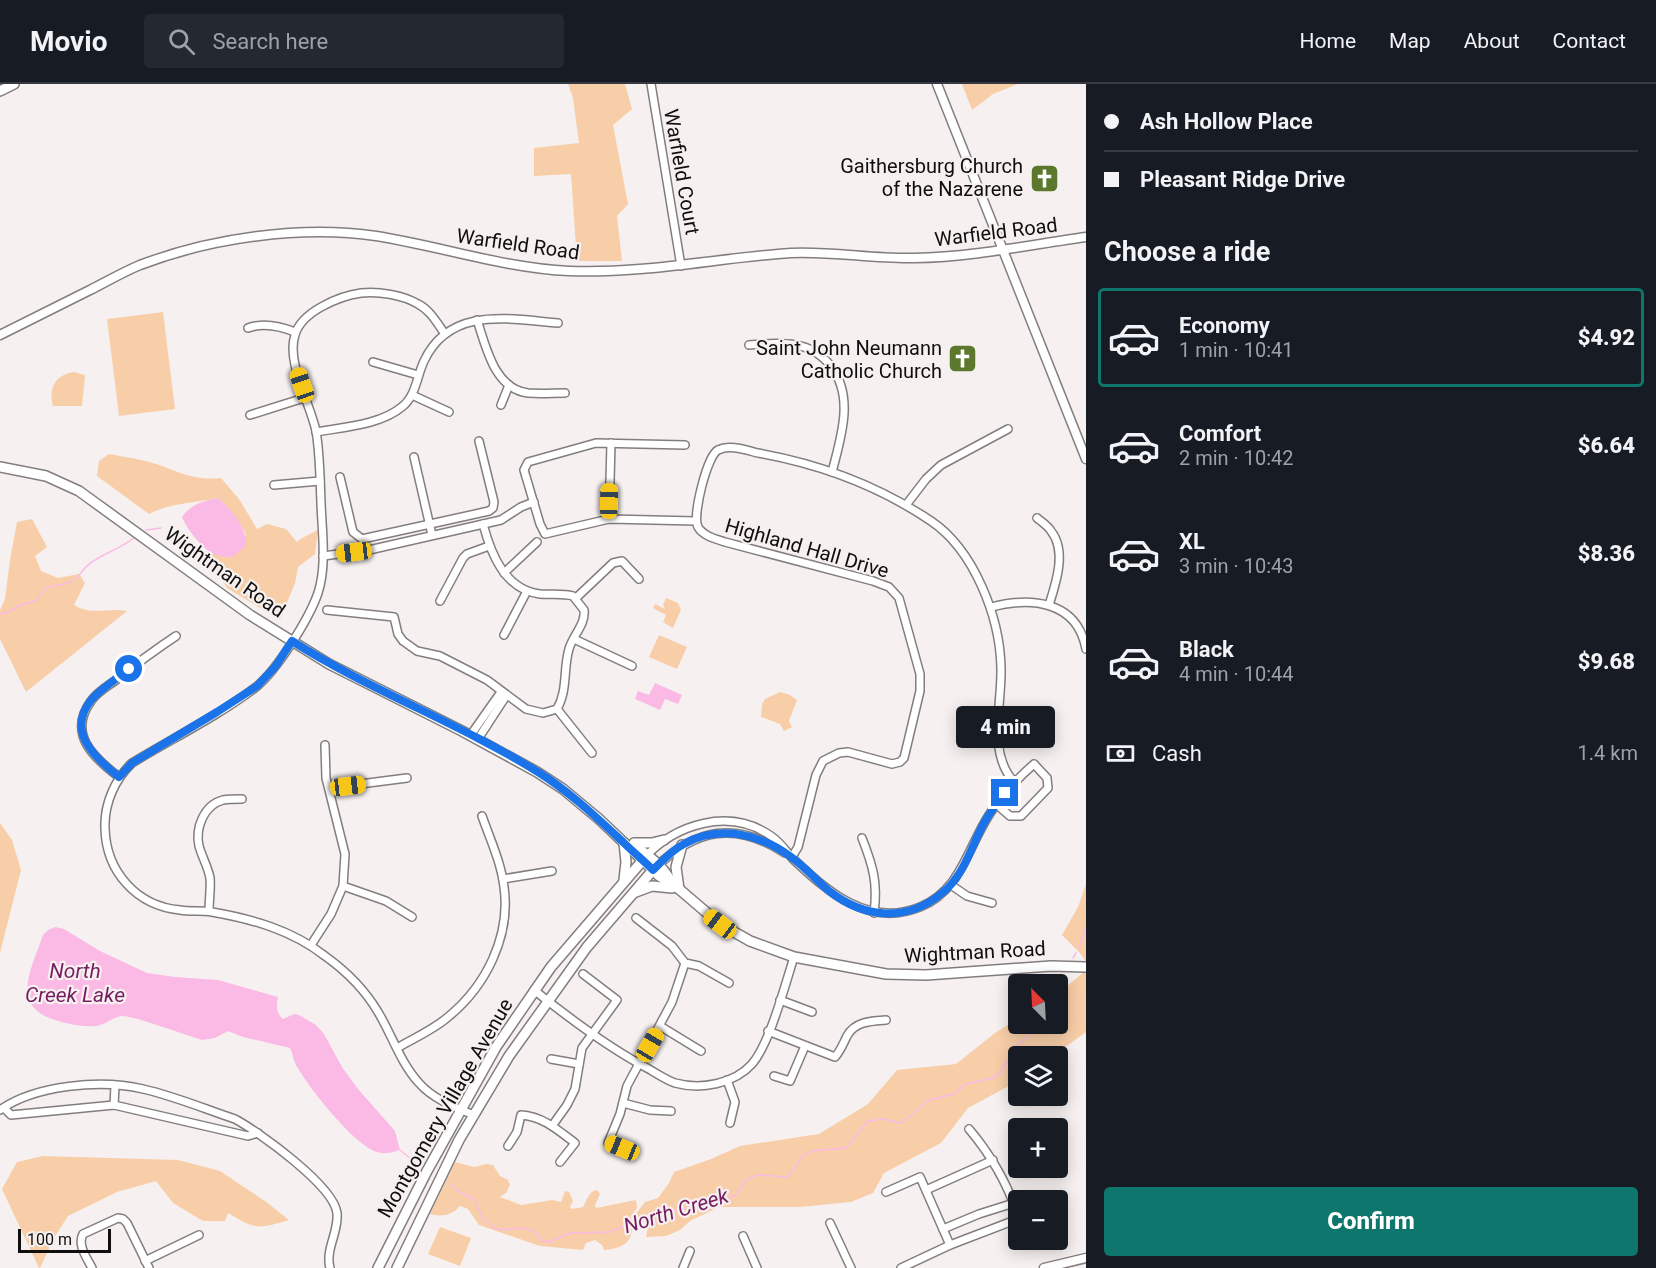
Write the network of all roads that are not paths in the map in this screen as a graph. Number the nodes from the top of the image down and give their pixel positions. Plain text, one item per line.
1 (14, 84) edge
2 (651, 84) edge
3 (938, 84) edge
4 (0, 91) edge
5 (1086, 237) edge
6 (1003, 251) junction
7 (681, 266) junction
8 (477, 320) junction
9 (558, 323) dead end
10 (248, 328) dead end
11 (295, 332) junction
12 (445, 334) junction
13 (0, 335) edge
14 (749, 345) dead end
15 (373, 362) dead end
16 (418, 375) junction
17 (509, 385) junction
18 (565, 393) dead end
19 (412, 395) junction
20 (307, 397) junction
21 (501, 405) dead end
22 (449, 412) dead end
23 (250, 415) dead end
24 (1008, 429) dead end
25 (316, 432) junction
26 (479, 441) dead end
27 (610, 444) junction
28 (685, 445) dead end
29 (414, 457) dead end
30 (1086, 459) edge
31 (0, 466) edge
32 (832, 472) junction
33 (340, 477) dead end
34 (320, 481) junction
35 (274, 485) dead end
36 (534, 502) junction
37 (906, 505) junction
38 (1037, 518) dead end
39 (609, 519) junction
40 (696, 521) junction
41 (430, 524) junction
42 (483, 524) junction
43 (432, 535) junction
44 (537, 542) dead end
45 (489, 546) junction
46 (323, 556) junction
47 (504, 573) junction
48 (639, 579) dead end
49 (526, 591) junction
50 (576, 598) junction
51 (440, 601) dead end
52 (1049, 605) junction
53 (991, 607) junction
54 (327, 610) dead end
55 (504, 635) dead end
56 (176, 636) dead end
57 (574, 639) junction
58 (292, 641) junction
59 (1086, 649) edge
60 (632, 666) dead end
61 (504, 694) junction
62 (557, 709) junction
63 (474, 738) junction
64 (326, 745) dead end
65 (592, 753) dead end
66 (119, 777) junction
67 (407, 778) dead end
68 (1014, 782) junction
69 (328, 788) junction
70 (242, 799) dead end
71 (996, 804) junction
72 (482, 816) dead end
73 (862, 838) dead end
74 (664, 840) junction
75 (628, 843) junction
76 (682, 844) junction
77 (645, 857) junction
78 (792, 858) junction
79 (655, 868) junction
80 (552, 871) dead end
81 (503, 879) junction
82 (623, 881) junction
83 (951, 885) junction
84 (343, 886) junction
85 (675, 887) junction
86 (634, 893) junction
87 (992, 903) dead end
88 (209, 911) junction
89 (874, 913) junction
90 (412, 917) dead end
91 (636, 918) dead end
92 (310, 945) junction
93 (794, 957) junction
94 (685, 963) junction
95 (1086, 967) edge
96 (583, 974) dead end
97 (729, 983) dead end
98 (534, 990) junction
99 (780, 1000) junction
100 (548, 1001) junction
101 (812, 1012) dead end
102 (886, 1020) dead end
103 (660, 1026) junction
104 (768, 1031) junction
105 (591, 1034) junction
106 (805, 1046) junction
107 (397, 1048) junction
108 (701, 1051) dead end
109 (551, 1059) dead end
110 (579, 1064) junction
111 (639, 1064) junction
112 (774, 1076) dead end
113 (727, 1080) junction
114 (115, 1086) junction
115 (623, 1103) junction
116 (114, 1105) junction
117 (2, 1109) edge
118 (460, 1109) junction
119 (670, 1111) dead end
120 (474, 1115) junction
121 (730, 1123) dead end
122 (552, 1126) junction
123 (969, 1129) dead end
124 (258, 1133) junction
125 (508, 1146) dead end
126 (633, 1153) dead end
127 (993, 1160) junction
128 (560, 1162) dead end
129 (926, 1190) junction
130 (1009, 1190) edge
131 (886, 1192) dead end
132 (1008, 1205) edge
133 (1008, 1221) edge
134 (830, 1223) dead end
135 (943, 1229) junction
136 (199, 1235) dead end
137 (743, 1236) dead end
138 (950, 1245) junction
139 (690, 1251) dead end
140 (1086, 1258) edge
141 (147, 1264) edge
142 (906, 1267) edge
143 (92, 1268) edge
144 (330, 1268) edge
145 (378, 1268) edge
146 (397, 1268) edge
147 (683, 1268) edge
148 (757, 1268) edge
149 (851, 1268) edge
150 (1044, 1268) edge

1 - 4 main road
2 - 7 street, Warfield Court
3 - 6 street
5 - 6 street, Warfield Road
6 - 7 street, Warfield Road
6 - 30 street
7 - 13 street, Warfield Road
8 - 9 street
8 - 12 street
8 - 17 street
10 - 11 street
11 - 12 street
11 - 20 street
12 - 16 street
14 - 32 street
15 - 16 street
16 - 19 street
17 - 18 street
17 - 21 street
19 - 22 street
19 - 25 street
20 - 23 street
20 - 25 street
24 - 37 street
25 - 34 street
26 - 41 street
27 - 28 street
27 - 36 street
27 - 39 street
29 - 41 street
31 - 58 main road, Wightman Road
32 - 37 street
32 - 40 street
33 - 41 street
34 - 35 street
34 - 46 street
36 - 39 street
36 - 42 street
37 - 53 street
38 - 52 street
39 - 40 street
40 - 78 street, Highland Hall Drive
41 - 43 street
42 - 43 street
42 - 45 street
43 - 46 street
44 - 47 street
45 - 47 street
45 - 51 street
46 - 58 street
47 - 49 street
48 - 50 street
49 - 50 street
49 - 55 street
50 - 57 street
52 - 53 street
52 - 59 street
53 - 68 street
54 - 61 street
56 - 66 street
57 - 60 street
57 - 62 street
58 - 63 main road, Wightman Road
58 - 66 street
61 - 62 street
61 - 63 street
62 - 65 street
63 - 75 main road, Wightman Road
64 - 69 street
66 - 88 street
67 - 69 street
68 - 71 street
68 - 71 street
69 - 84 street
70 - 88 street
71 - 83 street
72 - 81 street
73 - 89 street
74 - 75 main road
74 - 77 street
74 - 78 street
75 - 77 main road, Wightman Road
75 - 82 main road
76 - 78 street
76 - 79 street
76 - 85 main road
77 - 79 main road, Wightman Road
77 - 82 main road, Montgomery Village Avenue
78 - 89 street
79 - 85 main road, Wightman Road
79 - 86 main road, Montgomery Village Avenue
80 - 81 street
81 - 107 street
82 - 98 main road, Montgomery Village Avenue
83 - 87 street
83 - 89 street
84 - 90 street
84 - 92 street
85 - 86 main road
85 - 93 main road, Wightman Road
86 - 100 main road, Montgomery Village Avenue
88 - 92 street
91 - 94 street
92 - 107 street
93 - 95 main road, Wightman Road
93 - 99 street
94 - 97 street
94 - 103 street
96 - 105 street
98 - 100 street
98 - 118 main road, Montgomery Village Avenue
99 - 101 street
99 - 104 street
100 - 105 street
100 - 120 main road, Montgomery Village Avenue
102 - 106 street
103 - 108 street
103 - 111 street
104 - 106 street
104 - 113 street
105 - 110 street
105 - 111 street
106 - 112 street
107 - 118 street
109 - 110 street
110 - 122 street
111 - 113 street
111 - 115 street
113 - 121 street
114 - 116 street
114 - 117 street
114 - 124 street
115 - 119 street
115 - 126 street
116 - 117 street
116 - 124 street
118 - 120 street
118 - 145 main road, Montgomery Village Avenue
120 - 146 main road, Montgomery Village Avenue
122 - 125 street
122 - 128 street
123 - 127 street
124 - 144 street
127 - 129 street
127 - 130 street
129 - 131 street
129 - 135 street
132 - 135 street
133 - 138 street
134 - 149 street
135 - 138 street
136 - 141 street
137 - 148 street
138 - 142 street
139 - 147 street
140 - 150 street
141 - 143 street

